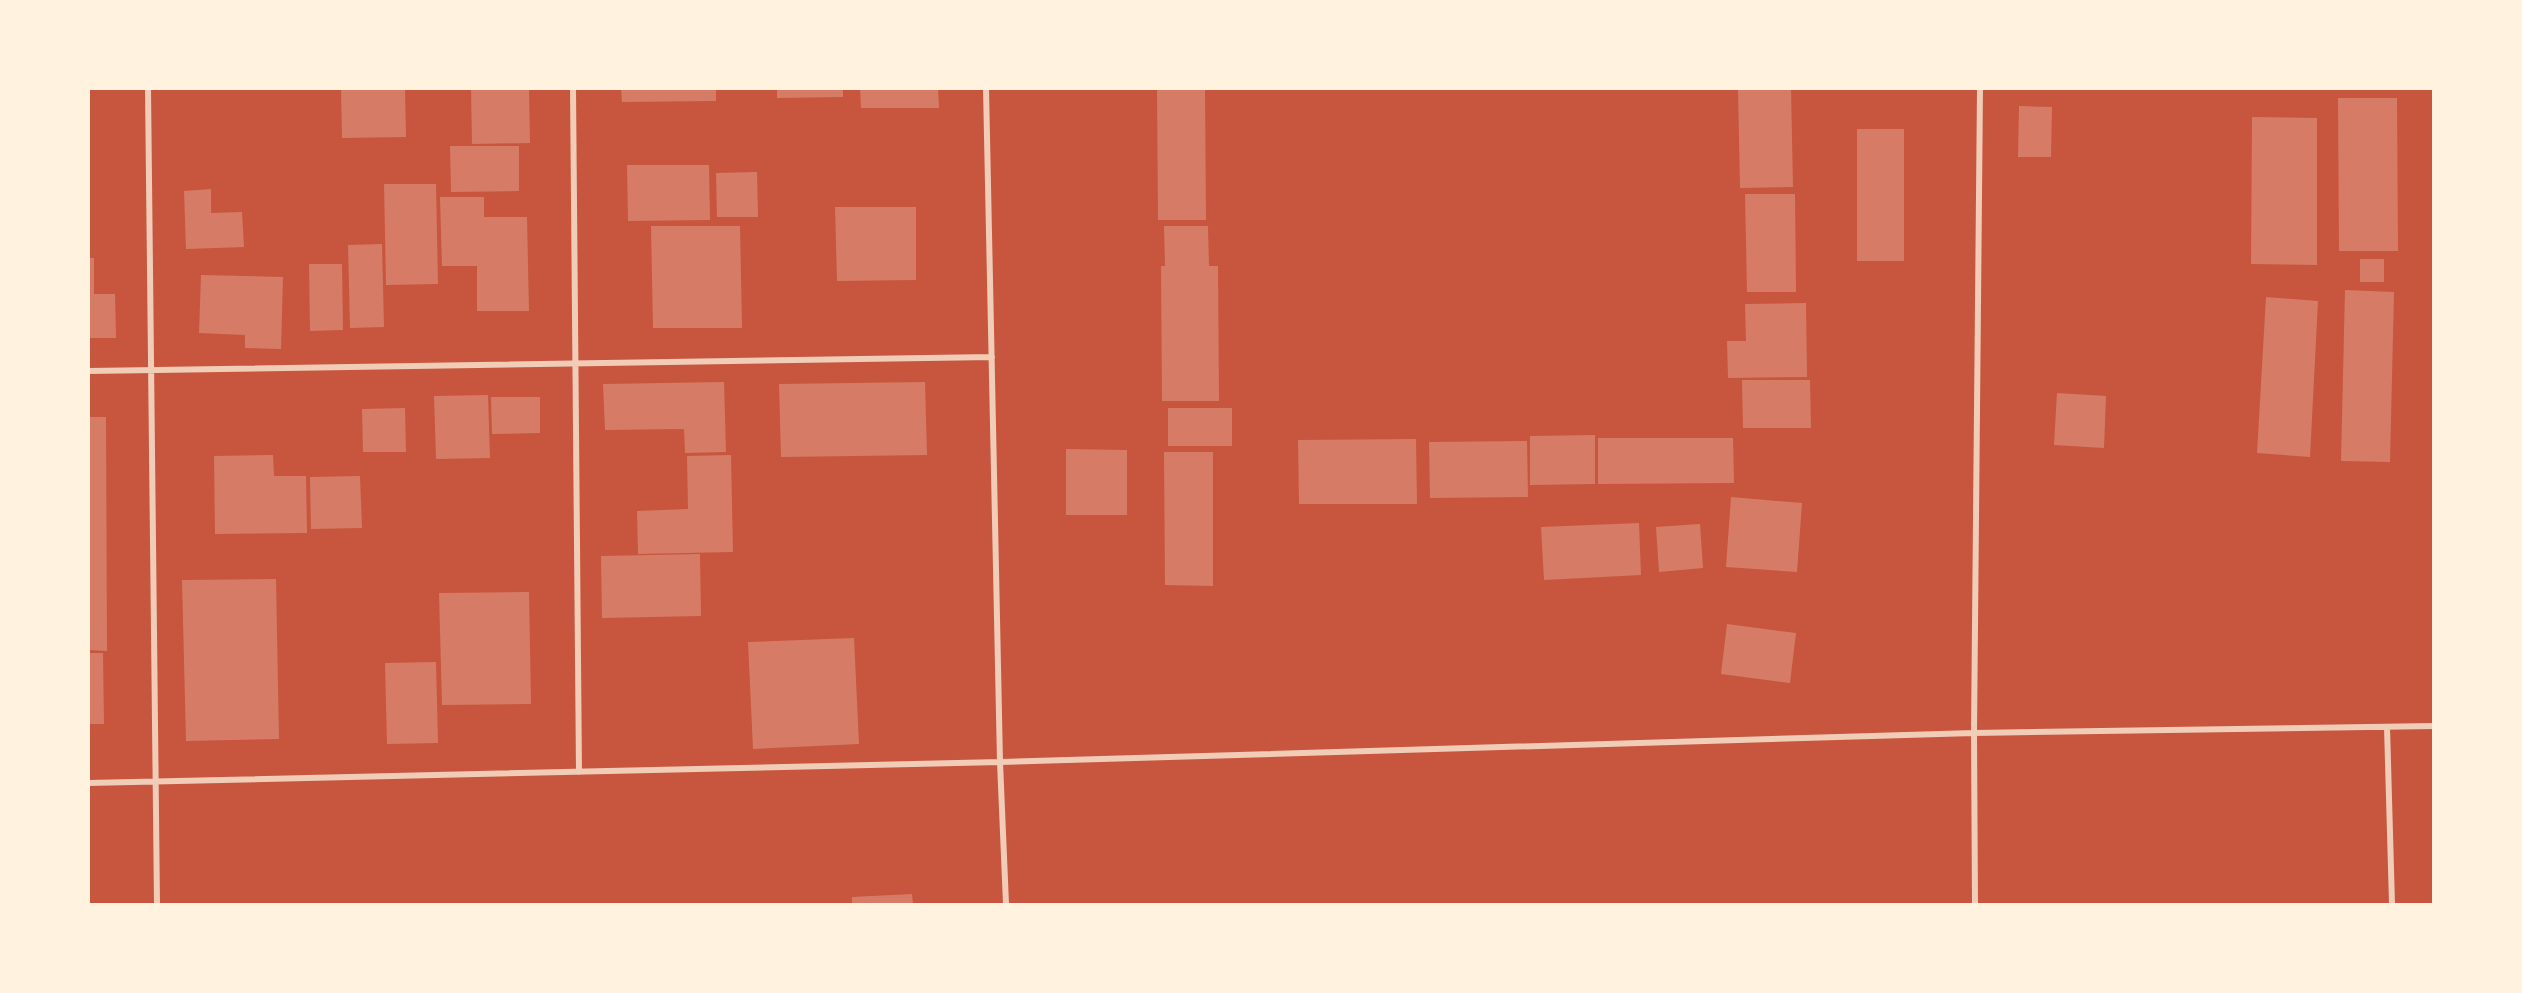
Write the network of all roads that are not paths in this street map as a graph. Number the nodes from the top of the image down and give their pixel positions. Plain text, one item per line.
1 (148, 88) edge
2 (573, 88) edge
3 (986, 88) edge
4 (1980, 88) edge
5 (992, 357) junction
6 (574, 365) junction
7 (150, 370) junction
8 (88, 371) edge
9 (2433, 726) edge
10 (2387, 727) junction
11 (1974, 733) junction
12 (1000, 762) junction
13 (579, 772) junction
14 (155, 781) junction
15 (88, 783) edge
16 (157, 904) edge
17 (1006, 904) edge
18 (1975, 904) edge
19 (2392, 904) edge

1 - 7 street
2 - 6 street
3 - 5 street
4 - 11 street
5 - 6 street
5 - 12 street
6 - 7 street
6 - 13 street
7 - 8 street
7 - 14 street
9 - 10 street
10 - 11 street
10 - 19 street
11 - 12 street
11 - 18 street
12 - 13 street
12 - 17 street
13 - 14 street
14 - 15 street
14 - 16 street

